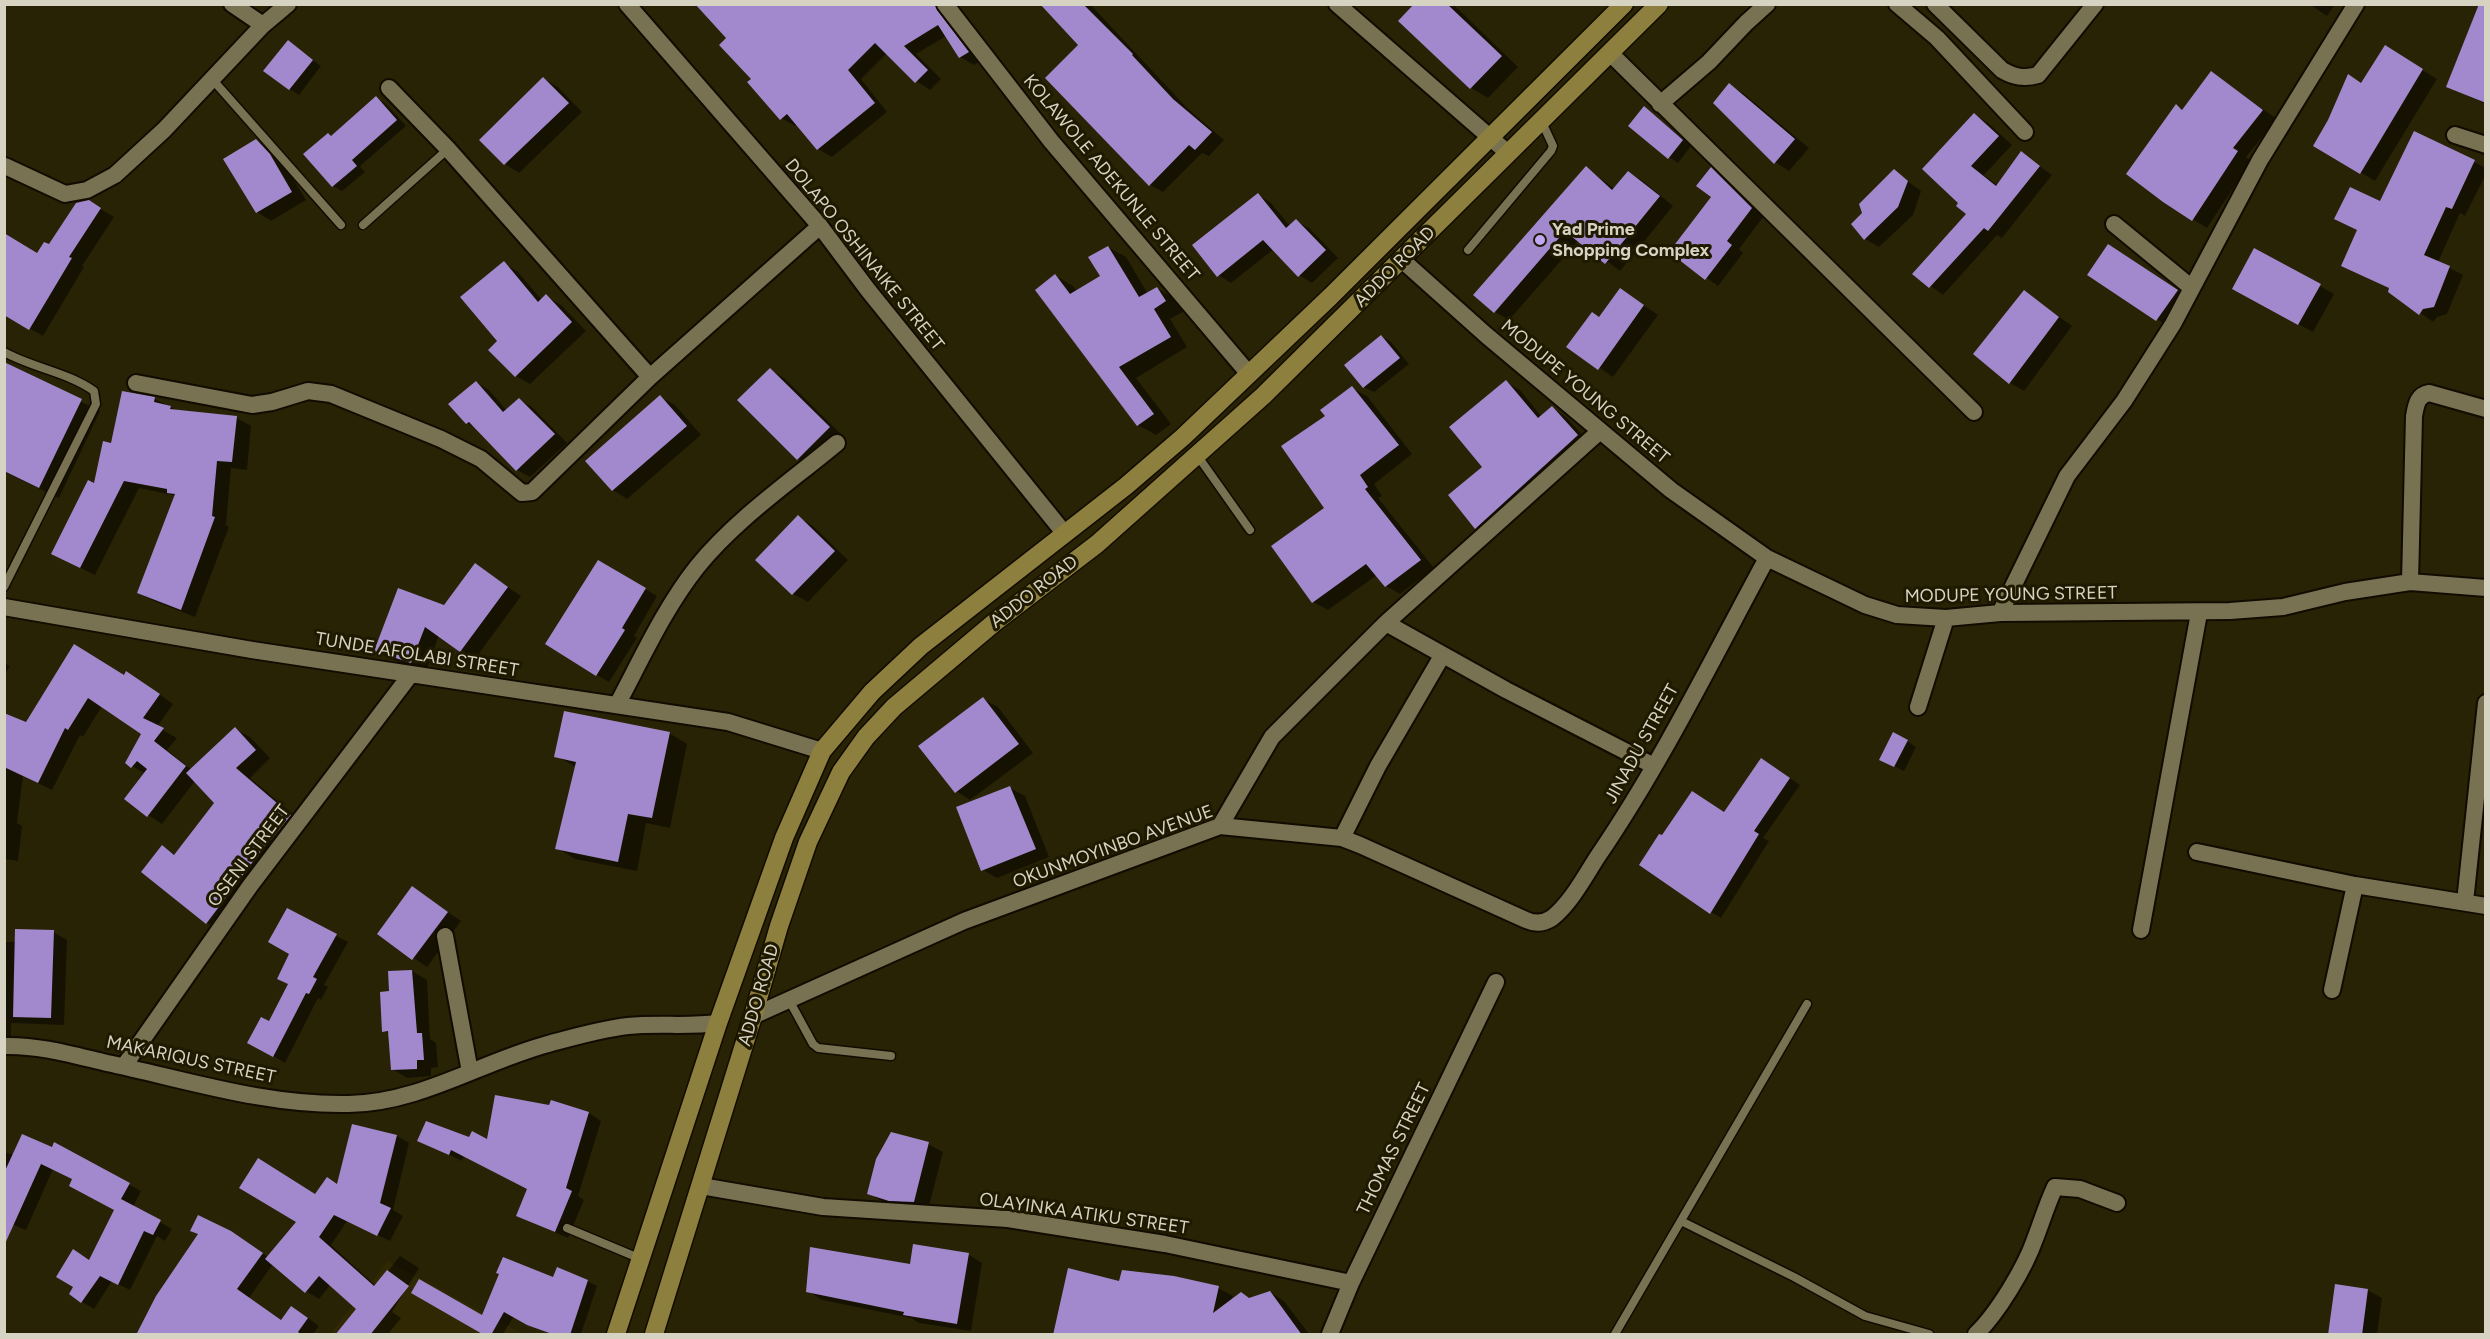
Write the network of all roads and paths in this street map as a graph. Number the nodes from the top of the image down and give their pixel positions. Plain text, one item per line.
1 (232, 4) edge
2 (288, 4) edge
3 (627, 4) edge
4 (945, 4) edge
5 (1337, 4) edge
6 (1624, 4) edge
7 (1659, 4) edge
8 (1767, 4) edge
9 (1898, 4) edge
10 (1935, 4) edge
11 (2095, 4) edge
12 (2356, 4) edge
13 (263, 25) junction
14 (1611, 54) junction
15 (212, 79) junction
16 (389, 88) dead end
17 (1660, 104) junction
18 (1541, 120) junction
19 (2025, 132) dead end
20 (2455, 135) dead end
21 (1490, 137) junction
22 (2486, 145) edge
23 (448, 149) junction
24 (1508, 153) junction
25 (4, 166) edge
26 (2114, 224) dead end
27 (341, 225) dead end
28 (363, 225) dead end
29 (820, 226) junction
30 (1468, 250) dead end
31 (1402, 260) junction
32 (2192, 288) junction
33 (4, 352) edge
34 (1249, 374) junction
35 (650, 377) junction
36 (136, 383) dead end
37 (2485, 408) edge
38 (1974, 412) dead end
39 (1600, 431) junction
40 (837, 443) dead end
41 (1197, 455) junction
42 (1250, 530) dead end
43 (1065, 534) junction
44 (1767, 558) junction
45 (2410, 582) junction
46 (4, 587) edge
47 (2486, 588) edge
48 (4, 607) edge
49 (2000, 613) junction
50 (2199, 613) junction
51 (1946, 618) junction
52 (1386, 624) junction
53 (1442, 656) junction
54 (411, 674) junction
55 (2486, 703) edge
56 (617, 705) junction
57 (1918, 707) dead end
58 (822, 751) junction
59 (1654, 766) junction
60 (1220, 826) junction
61 (1342, 838) junction
62 (2197, 852) dead end
63 (2355, 885) junction
64 (2465, 903) junction
65 (2486, 906) edge
66 (1526, 920) joint
67 (2141, 930) dead end
68 (445, 936) dead end
69 (1496, 982) dead end
70 (2332, 990) dead end
71 (789, 1000) junction
72 (1807, 1004) dead end
73 (753, 1016) junction
74 (718, 1023) junction
75 (4, 1046) edge
76 (891, 1056) dead end
77 (124, 1066) junction
78 (470, 1072) junction
79 (701, 1186) junction
80 (2117, 1203) dead end
81 (1681, 1221) junction
82 (567, 1228) dead end
83 (642, 1259) junction
84 (1351, 1283) junction
85 (616, 1335) edge
86 (654, 1335) edge
87 (1330, 1335) edge
88 (1614, 1335) edge
89 (1929, 1335) edge
90 (1976, 1335) edge

1 - 13 street
2 - 13 street
3 - 29 street, DOLAPO OSHINAIKE STREET
4 - 34 street, KOLAWOLE ADEKUNLE STREET
5 - 21 street
6 - 21 main road, ADDO ROAD
7 - 14 main road, ADDO ROAD
8 - 17 street
9 - 19 street
10 - 11 street
12 - 32 street
13 - 15 street
14 - 17 street
14 - 18 main road, ADDO ROAD
15 - 25 street
15 - 27 lane
16 - 23 street
17 - 38 street
18 - 24 main road, ADDO ROAD
18 - 30 lane
20 - 22 street
21 - 24 street
21 - 34 main road, ADDO ROAD
23 - 28 lane
23 - 35 street
24 - 31 main road, ADDO ROAD
26 - 32 street
29 - 35 street
29 - 43 street, DOLAPO OSHINAIKE STREET
31 - 39 street, MODUPE YOUNG STREET
31 - 41 main road, ADDO ROAD
32 - 49 street
33 - 46 lane
34 - 43 main road, ADDO ROAD
35 - 36 street
37 - 45 street
39 - 44 street, MODUPE YOUNG STREET
39 - 52 street
40 - 56 street
41 - 42 lane
41 - 73 main road, ADDO ROAD
43 - 58 main road, ADDO ROAD
44 - 51 street, MODUPE YOUNG STREET
44 - 59 street, JINADU STREET
45 - 47 street, MODUPE YOUNG STREET
45 - 50 street, MODUPE YOUNG STREET
48 - 54 street, TUNDE AFOLABI STREET
49 - 50 street, MODUPE YOUNG STREET
49 - 51 street, MODUPE YOUNG STREET
50 - 67 street
51 - 57 street
52 - 53 street
52 - 60 street
53 - 59 street
53 - 61 street
54 - 56 street, TUNDE AFOLABI STREET
54 - 77 street, OSENI STREET
55 - 64 street
56 - 58 street, TUNDE AFOLABI STREET
58 - 74 main road, ADDO ROAD
59 - 66 street, JINADU STREET
60 - 61 street, OKUNMOYINBO AVENUE
60 - 71 street, OKUNMOYINBO AVENUE
61 - 66 street, OKUNMOYINBO AVENUE
62 - 63 street
63 - 64 street
63 - 70 street
64 - 65 street
68 - 78 street
69 - 84 street, THOMAS STREET
71 - 73 street, OKUNMOYINBO AVENUE
71 - 76 lane
72 - 81 lane
73 - 79 main road, ADDO ROAD
74 - 78 street, MAKARIQUS STREET
74 - 83 main road, ADDO ROAD
75 - 77 street, MAKARIQUS STREET
77 - 78 street, MAKARIQUS STREET
79 - 84 street, OLAYINKA ATIKU STREET
79 - 86 main road, ADDO ROAD
80 - 90 street
81 - 88 lane
81 - 89 lane
82 - 83 lane
83 - 85 main road, ADDO ROAD
84 - 87 street, THOMAS STREET

